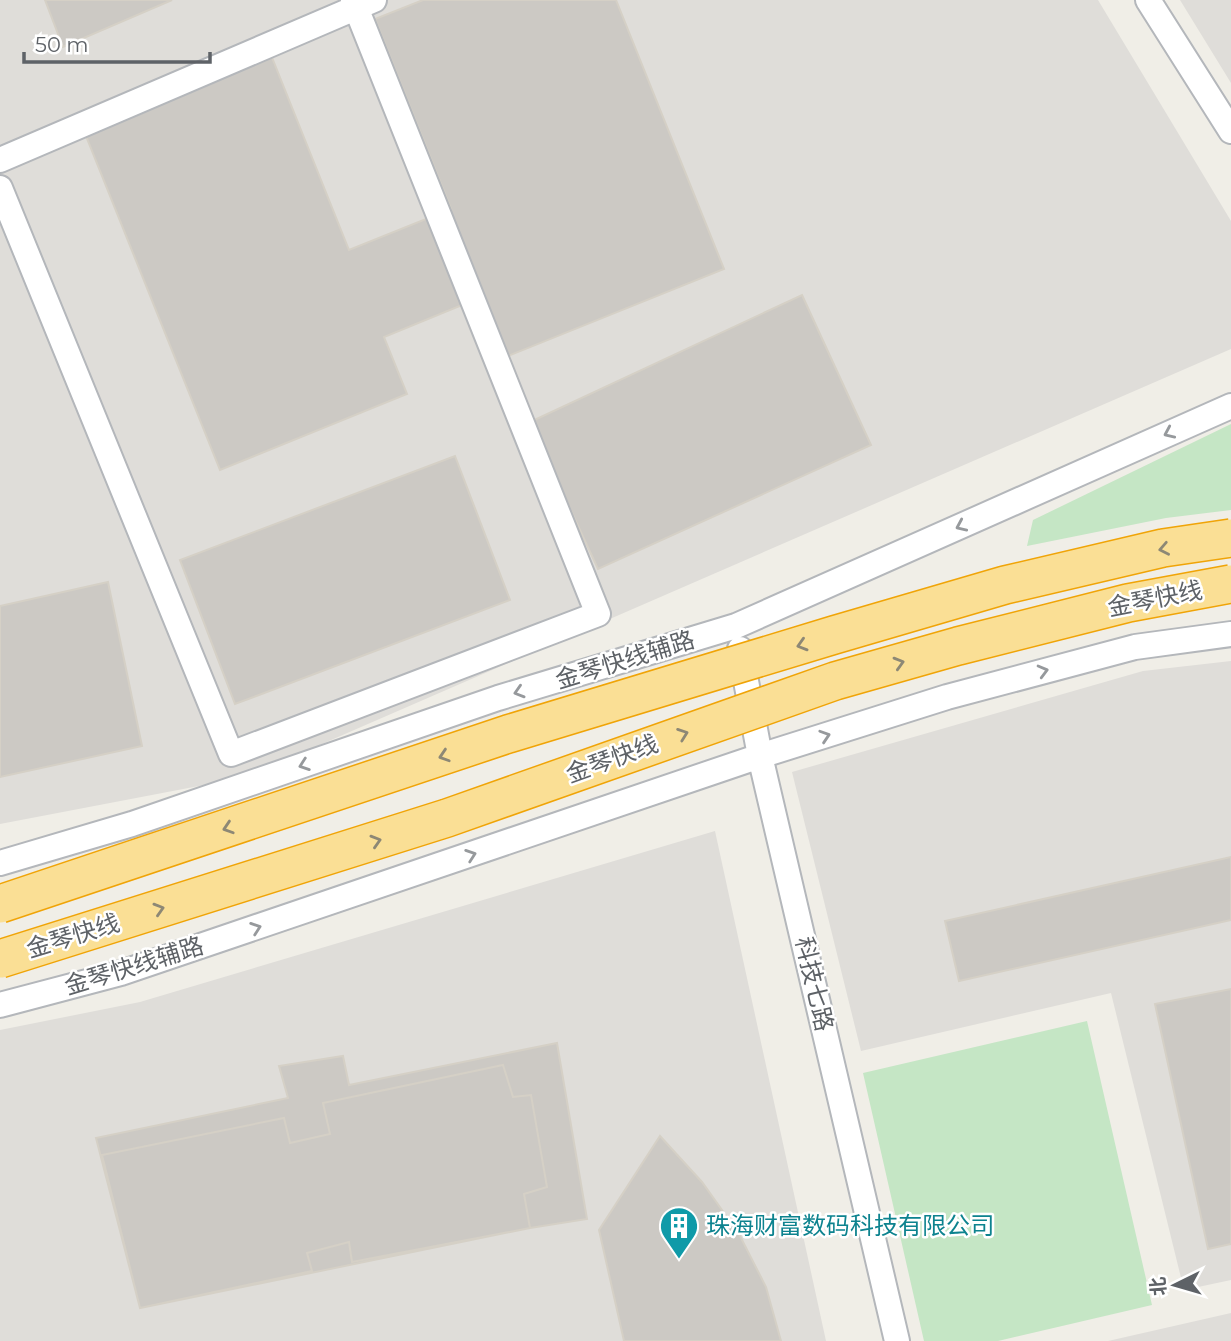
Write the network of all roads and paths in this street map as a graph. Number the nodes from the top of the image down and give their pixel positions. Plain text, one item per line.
1 (1148, 0) edge
2 (361, 3) edge
3 (1231, 131) edge
4 (0, 160) edge
5 (0, 188) edge
6 (1231, 406) edge
7 (1231, 538) edge
8 (1231, 584) edge
9 (736, 626) junction
10 (1231, 634) edge
11 (760, 756) junction
12 (0, 863) edge
13 (0, 904) edge
14 (0, 959) edge
15 (0, 1005) edge
16 (897, 1341) edge

1 - 3 street
2 - 4 street
2 - 5 street
6 -> 9 street, 金琴快线辅路
7 -> 13 highway, 金琴快线, bridge
14 -> 8 highway, 金琴快线, bridge
9 - 11 street, 科技七路
9 -> 12 street, 金琴快线辅路
11 -> 10 street, 金琴快线辅路
15 -> 11 street, 金琴快线辅路
11 - 16 street, 科技七路

